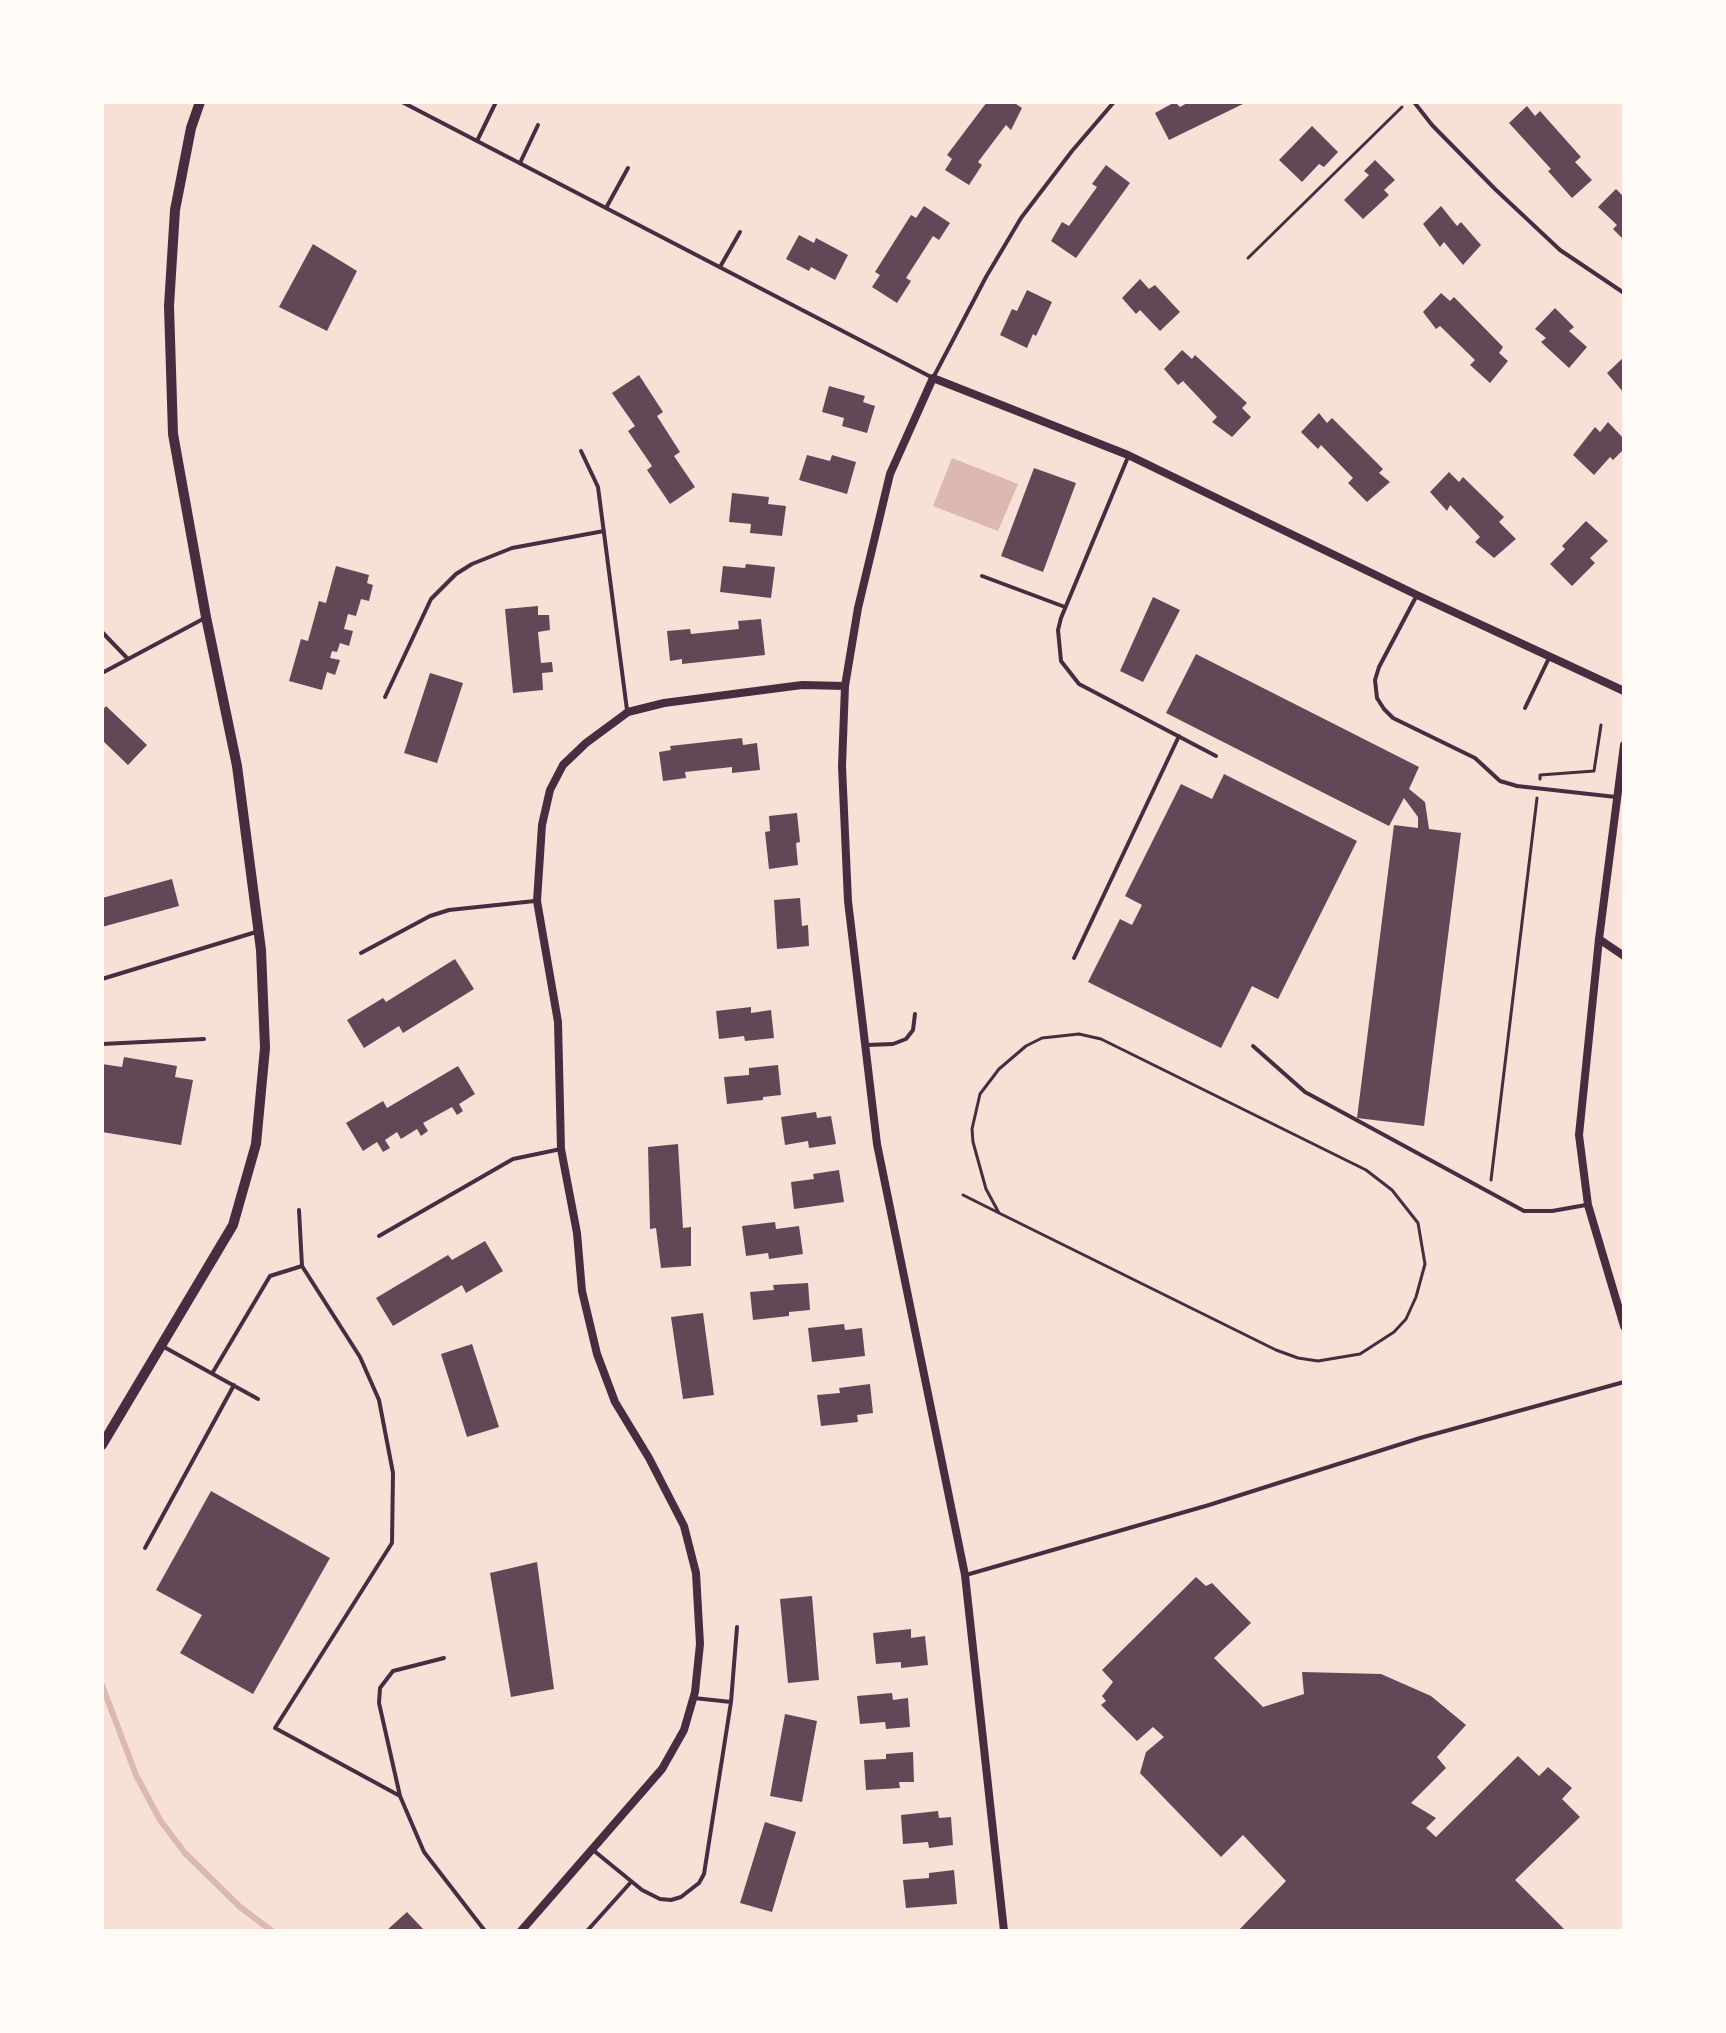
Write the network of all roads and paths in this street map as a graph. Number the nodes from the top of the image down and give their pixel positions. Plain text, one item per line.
1 (200, 102) edge
2 (402, 102) edge
3 (496, 102) edge
4 (1114, 102) edge
5 (1407, 102) edge
6 (1414, 102) edge
7 (538, 125) dead end
8 (477, 141) junction
9 (520, 163) junction
10 (628, 168) dead end
11 (606, 208) junction
12 (740, 232) dead end
13 (1248, 258) dead end
14 (720, 267) junction
15 (1624, 293) edge
16 (933, 378) junction
17 (581, 451) dead end
18 (1128, 455) junction
19 (604, 531) junction
20 (982, 576) dead end
21 (1417, 595) junction
22 (1065, 607) junction
23 (206, 617) junction
24 (102, 632) edge
25 (1550, 656) junction
26 (128, 659) junction
27 (102, 673) edge
28 (845, 686) junction
29 (1624, 691) edge
30 (385, 697) dead end
31 (1525, 708) dead end
32 (628, 712) junction
33 (1601, 725) dead end
34 (1179, 736) junction
35 (1624, 745) edge
36 (1216, 756) dead end
37 (1617, 797) junction
38 (537, 901) junction
39 (259, 932) junction
40 (1599, 939) junction
41 (361, 953) dead end
42 (1624, 956) edge
43 (1074, 958) dead end
44 (102, 979) edge
45 (915, 1014) dead end
46 (204, 1039) dead end
47 (102, 1044) edge
48 (867, 1045) junction
49 (1253, 1046) dead end
50 (561, 1149) junction
51 (1490, 1192) junction
52 (963, 1195) dead end
53 (1588, 1205) junction
54 (299, 1210) dead end
55 (999, 1213) junction
56 (379, 1236) dead end
57 (302, 1266) junction
58 (1624, 1326) edge
59 (162, 1346) junction
60 (213, 1372) junction
61 (1624, 1382) edge
62 (234, 1385) junction
63 (258, 1399) dead end
64 (102, 1445) edge
65 (145, 1548) dead end
66 (965, 1575) junction
67 (737, 1627) dead end
68 (444, 1658) dead end
69 (693, 1698) junction
70 (731, 1702) junction
71 (400, 1796) junction
72 (593, 1850) junction
73 (631, 1882) junction
74 (485, 1931) edge
75 (521, 1931) edge
76 (587, 1931) edge
77 (1004, 1931) edge

1 - 23 street
2 - 8 lane
3 - 8 lane
4 - 16 lane
5 - 13 path
6 - 15 lane
7 - 9 lane
8 - 9 lane
9 - 11 lane
10 - 11 lane
11 - 14 lane
12 - 14 lane
14 - 16 lane
16 - 18 street
16 - 28 street
17 - 19 lane
18 - 21 street
18 - 22 lane
19 - 30 lane
19 - 32 lane
20 - 22 lane
21 - 25 street
21 - 37 lane
22 - 34 lane
23 - 26 lane
23 - 39 street
24 - 26 lane
25 - 29 street
25 - 31 lane
26 - 27 lane
28 - 32 street
28 - 48 street
32 - 38 street
33 - 51 path
34 - 36 lane
34 - 43 lane
35 - 37 street
37 - 40 street
38 - 41 lane
38 - 50 street
39 - 44 lane
39 - 59 street
40 - 42 street
40 - 53 street
45 - 48 lane
46 - 47 lane
48 - 66 street
49 - 51 lane
50 - 56 lane
50 - 69 street
51 - 53 lane
52 - 55 path
53 - 58 street
54 - 57 lane
55 - 55 path
57 - 60 lane
57 - 71 lane
59 - 60 lane
59 - 64 street
60 - 62 lane
61 - 66 lane
62 - 63 lane
62 - 65 lane
66 - 77 street
67 - 70 lane
68 - 71 lane
69 - 70 lane
69 - 72 street
70 - 73 lane
71 - 74 lane
72 - 73 lane
72 - 75 street
73 - 76 lane

